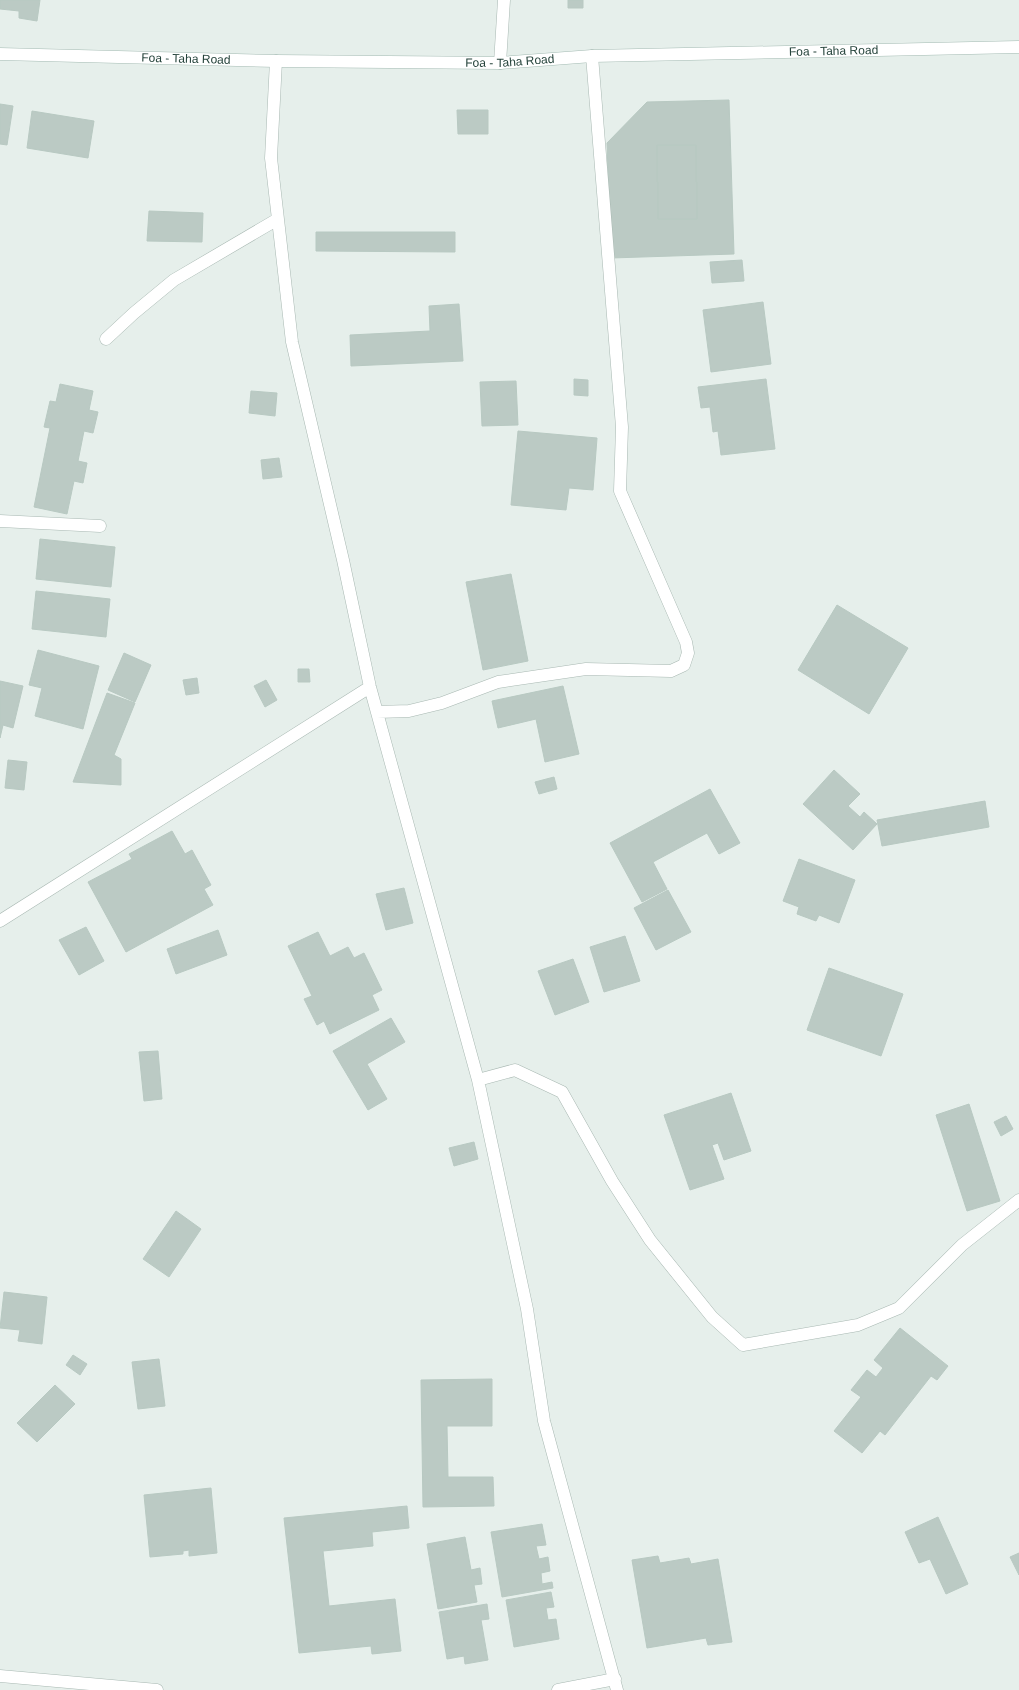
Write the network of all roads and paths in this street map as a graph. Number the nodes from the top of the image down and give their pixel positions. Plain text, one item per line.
1 (504, 0) edge
2 (1019, 47) edge
3 (0, 54) edge
4 (592, 56) junction
5 (276, 61) junction
6 (500, 63) junction
7 (278, 220) junction
8 (106, 339) dead end
9 (0, 521) edge
10 (100, 526) dead end
11 (370, 687) junction
12 (377, 712) junction
13 (0, 921) edge
14 (478, 1080) junction
15 (1019, 1200) edge
16 (0, 1676) edge
17 (616, 1684) edge
18 (157, 1690) edge
19 (558, 1690) edge

1 - 6 street
2 - 4 street, Foa - Taha Road
3 - 5 street, Foa - Taha Road
4 - 6 street, Foa - Taha Road
4 - 12 street
5 - 6 street, Foa - Taha Road
5 - 7 street
7 - 8 street
7 - 11 street
9 - 10 street
11 - 12 street
11 - 13 street
12 - 14 street
14 - 15 street
14 - 17 street
16 - 18 street
17 - 19 street

